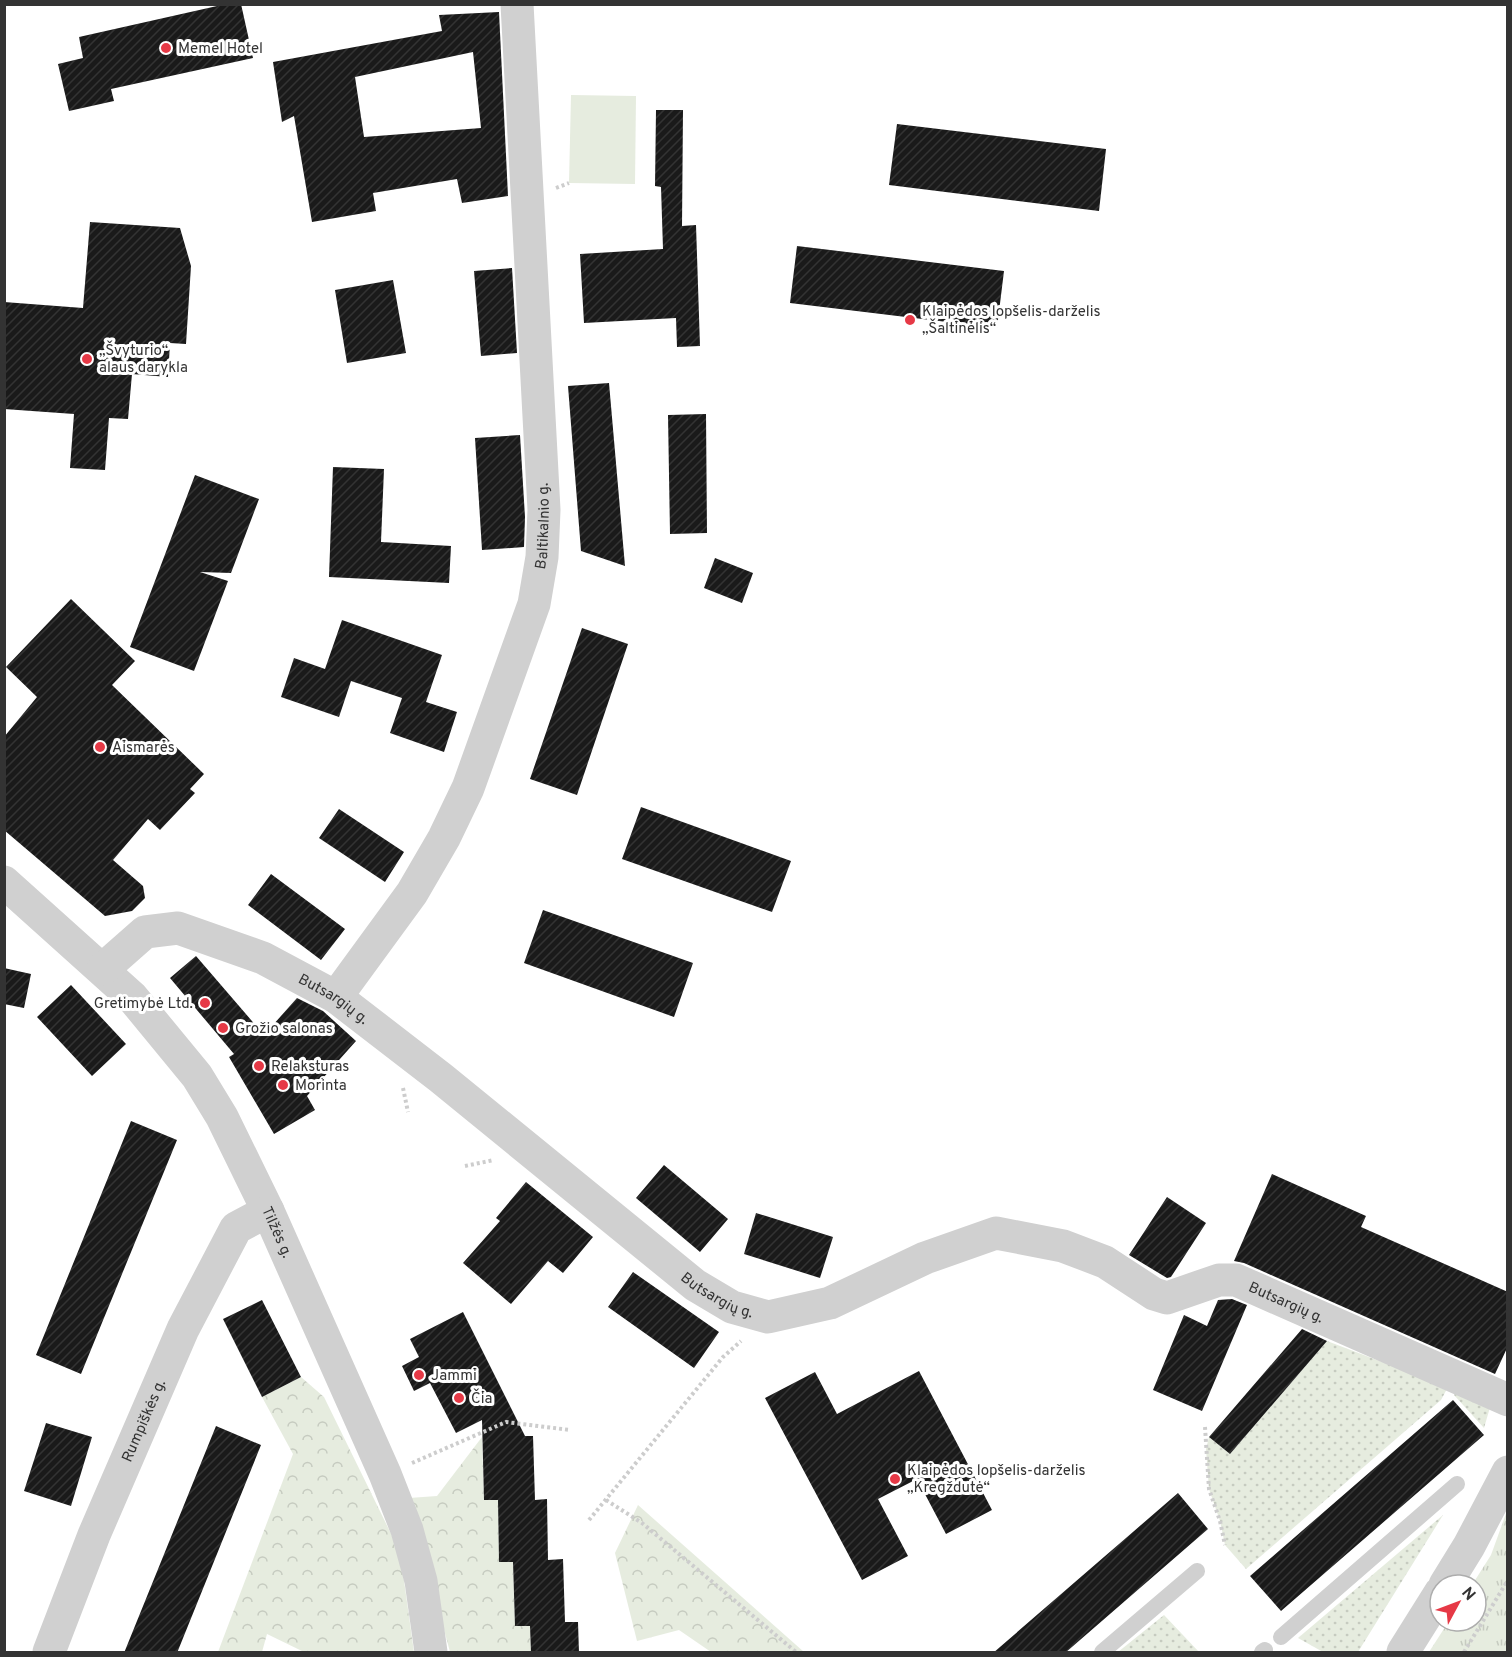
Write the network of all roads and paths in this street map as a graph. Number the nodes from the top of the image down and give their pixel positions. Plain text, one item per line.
1 (517, 4) edge
2 (4, 882) edge
3 (103, 969) junction
4 (336, 997) junction
5 (268, 1211) junction
6 (768, 1317) junction
7 (1508, 1400) edge
8 (1205, 1427) dead end
9 (570, 1430) dead end
10 (1508, 1472) edge
11 (385, 1474) junction
12 (1457, 1484) dead end
13 (606, 1500) junction
14 (590, 1520) dead end
15 (1225, 1545) dead end
16 (1197, 1572) dead end
17 (1452, 1573) edge
18 (1508, 1580) edge
19 (1428, 1612) edge
20 (1281, 1637) dead end
21 (49, 1653) edge
22 (431, 1653) edge
23 (796, 1653) edge
24 (1102, 1653) edge
25 (1403, 1653) edge
26 (1464, 1653) edge

1 - 4 street, Baltikalnio g.
2 - 3 street, Tilžės g.
3 - 4 street, Butsargių g.
3 - 5 street, Tilžės g.
4 - 6 street, Butsargių g.
5 - 11 street, Tilžės g.
5 - 21 street, Rumpiškės g.
6 - 7 street, Butsargių g.
6 - 13 path
8 - 15 path
9 - 11 path
10 - 17 street
11 - 22 street, Tilžės g.
12 - 20 lane
13 - 14 path
13 - 23 path
16 - 24 lane
18 - 26 path
19 - 25 street

